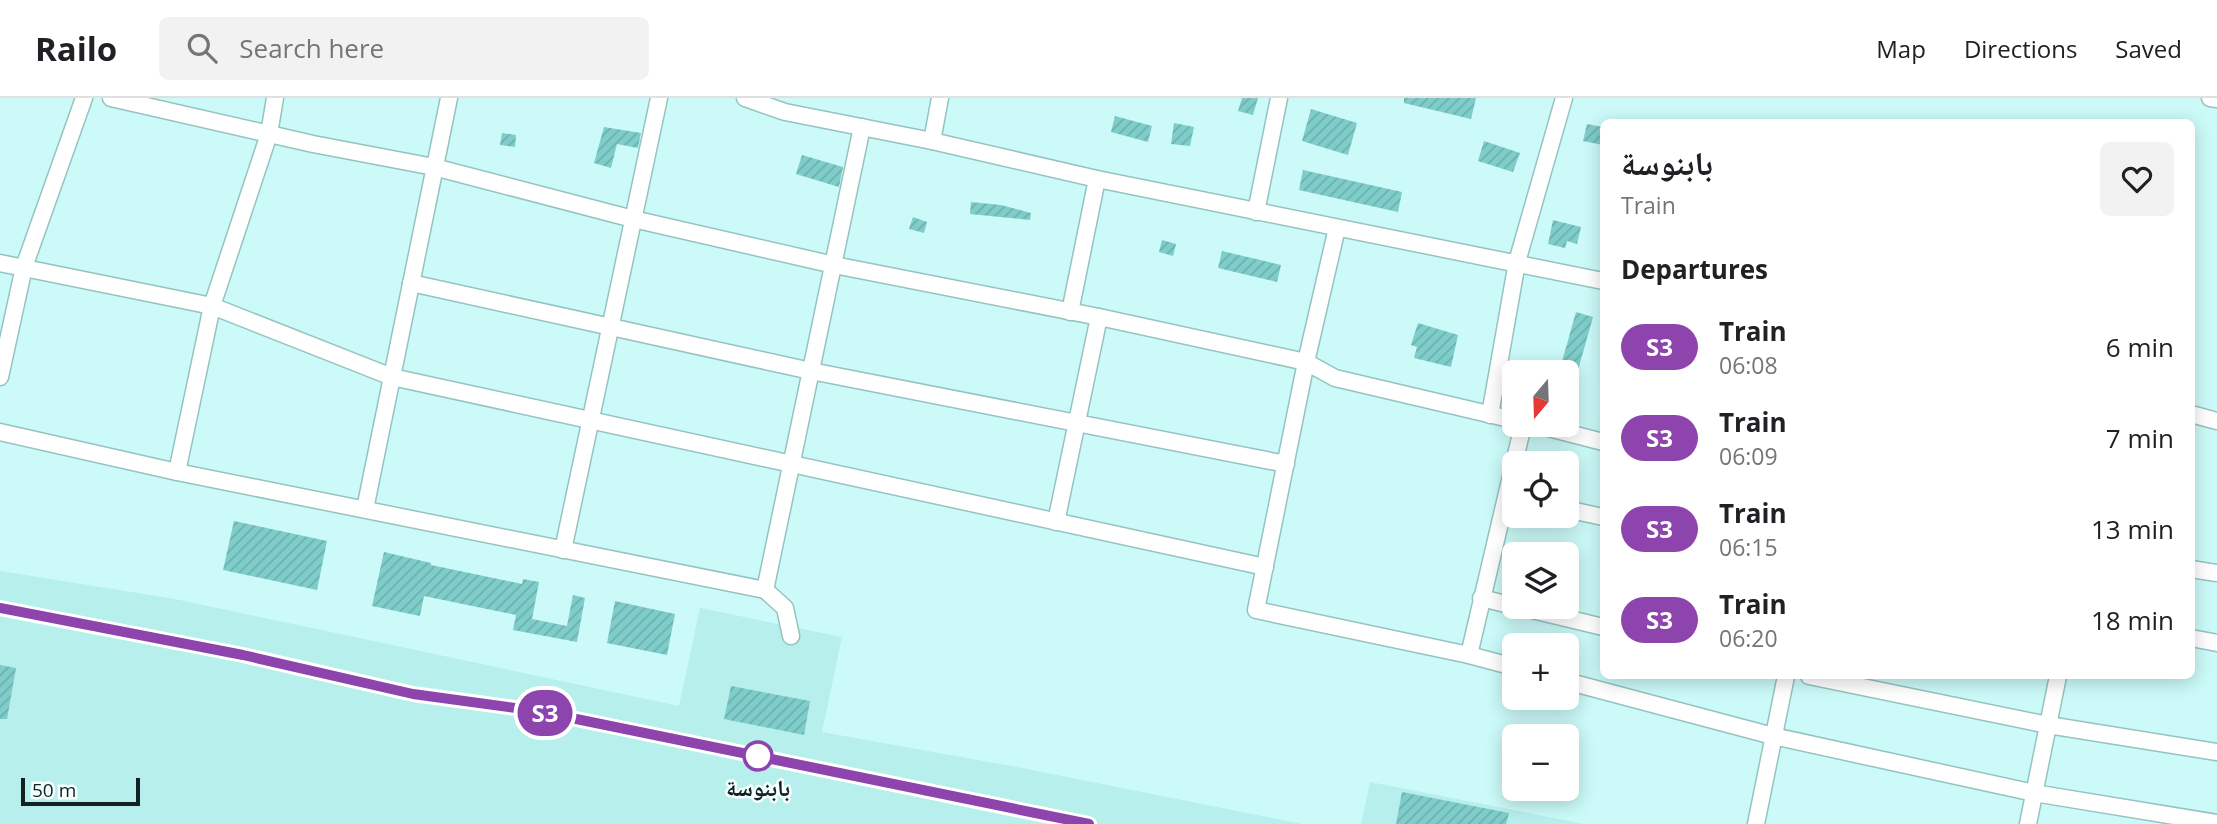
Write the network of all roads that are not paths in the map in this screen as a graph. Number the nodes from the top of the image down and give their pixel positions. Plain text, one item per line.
1 (84, 98) edge
2 (111, 98) edge
3 (275, 98) edge
4 (449, 98) edge
5 (659, 98) edge
6 (745, 98) edge
7 (940, 98) edge
8 (1279, 98) edge
9 (1564, 98) edge
10 (2210, 98) edge
11 (2217, 99) edge
12 (786, 105) edge
13 (862, 127) junction
14 (269, 134) junction
15 (932, 141) junction
16 (434, 166) junction
17 (1097, 179) junction
18 (1256, 212) junction
19 (633, 219) junction
20 (1337, 228) junction
21 (1517, 262) junction
22 (0, 263) edge
23 (834, 265) junction
24 (24, 267) junction
25 (1600, 280) edge
26 (411, 283) junction
27 (212, 306) junction
28 (1070, 312) junction
29 (1099, 317) junction
30 (610, 328) junction
31 (1306, 362) junction
32 (811, 371) junction
33 (0, 377) edge
34 (392, 377) junction
35 (1490, 415) junction
36 (2195, 415) edge
37 (1502, 418) edge
38 (592, 419) junction
39 (2217, 421) edge
40 (1076, 424) junction
41 (0, 432) edge
42 (1579, 436) edge
43 (1600, 441) edge
44 (791, 463) junction
45 (1286, 464) junction
46 (177, 472) junction
47 (365, 509) junction
48 (1579, 512) edge
49 (1600, 516) edge
50 (1056, 522) junction
51 (1502, 525) edge
52 (563, 550) junction
53 (1265, 568) junction
54 (2195, 570) edge
55 (2217, 573) edge
56 (765, 590) junction
57 (1482, 598) junction
58 (1502, 603) edge
59 (1570, 619) edge
60 (1600, 626) edge
61 (791, 636) dead end
62 (2195, 639) edge
63 (2217, 643) edge
64 (1469, 655) junction
65 (1502, 664) edge
66 (1785, 679) edge
67 (1824, 679) edge
68 (2057, 679) edge
69 (1579, 684) edge
70 (2048, 725) junction
71 (1773, 736) junction
72 (2217, 752) edge
73 (2035, 793) junction
74 (2217, 823) edge
75 (1756, 824) edge
76 (2028, 824) edge

1 - 24 street
2 - 14 street
3 - 14 street
4 - 16 street
5 - 19 street
6 - 12 street
7 - 15 street
8 - 18 street
9 - 21 street
10 - 11 street
12 - 13 street
13 - 15 street
13 - 23 street
14 - 16 street
14 - 27 street
15 - 17 street
16 - 19 street
16 - 26 street
17 - 18 street
17 - 28 street
18 - 20 street
19 - 23 street
19 - 30 street
20 - 21 street
20 - 31 street
21 - 25 street
21 - 35 street
22 - 24 street
23 - 28 street
23 - 32 street
24 - 27 street
24 - 33 street
26 - 30 street
26 - 34 street
27 - 34 street
27 - 46 street
28 - 29 street
29 - 31 street
29 - 40 street
30 - 32 street
30 - 38 street
31 - 35 street
31 - 45 street
32 - 40 street
32 - 44 street
34 - 38 street
34 - 47 street
35 - 37 street
36 - 39 street
38 - 44 street
38 - 52 street
40 - 45 street
40 - 50 street
41 - 46 street
42 - 43 street
44 - 50 street
44 - 56 street
45 - 53 street
46 - 47 street
47 - 52 street
48 - 49 street
50 - 53 street
51 - 57 street
52 - 56 street
53 - 64 street
54 - 55 street
56 - 61 street
57 - 58 street
57 - 64 street
59 - 60 street
62 - 63 street
64 - 65 street
66 - 71 street
67 - 70 street
68 - 70 street
69 - 71 street
70 - 72 street
70 - 73 street
71 - 73 street
71 - 75 street
73 - 74 street
73 - 76 street

